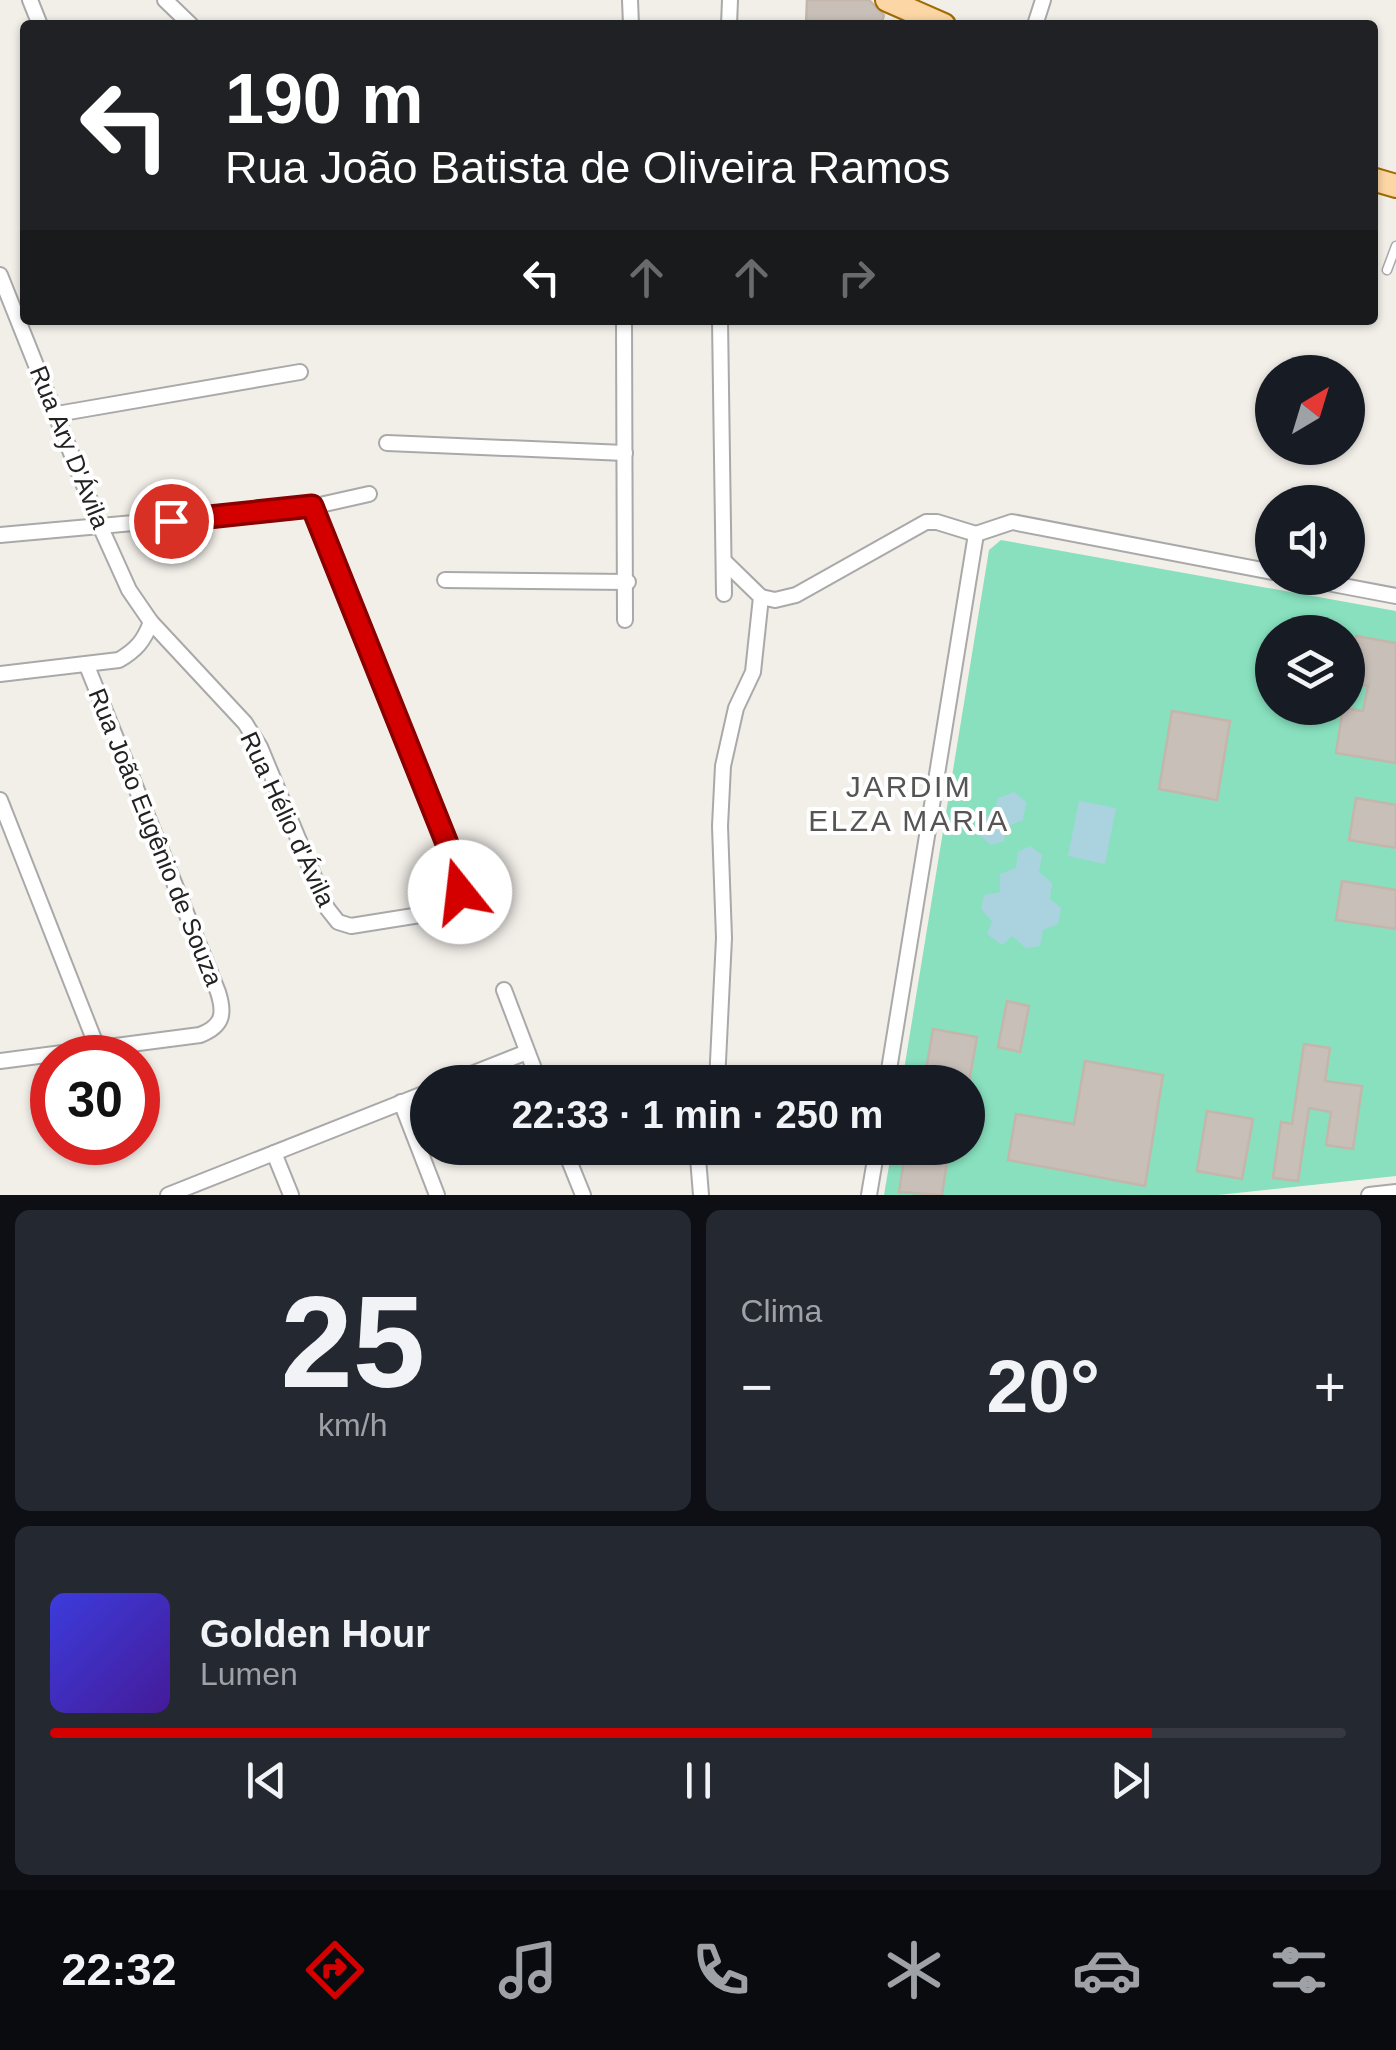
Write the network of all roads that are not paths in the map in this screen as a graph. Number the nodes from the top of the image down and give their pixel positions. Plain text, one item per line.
1 (165, 0) edge
2 (887, 0) edge
3 (187, 20) edge
4 (933, 20) edge
5 (1396, 246) edge
6 (1387, 270) dead end
7 (0, 275) edge
8 (17, 295) edge
9 (27, 325) edge
10 (624, 325) edge
11 (720, 325) edge
12 (300, 372) dead end
13 (57, 414) junction
14 (388, 442) dead end
15 (625, 453) junction
16 (369, 494) dead end
17 (312, 506) junction
18 (101, 528) junction
19 (976, 534) junction
20 (0, 535) edge
21 (724, 561) junction
22 (1255, 569) edge
23 (444, 580) dead end
24 (628, 582) junction
25 (1365, 590) edge
26 (724, 594) dead end
27 (1396, 596) edge
28 (761, 597) junction
29 (625, 620) dead end
30 (151, 622) junction
31 (87, 666) junction
32 (0, 674) edge
33 (0, 800) edge
34 (504, 990) dead end
35 (92, 1035) edge
36 (160, 1040) edge
37 (527, 1052) junction
38 (30, 1057) edge
39 (0, 1062) edge
40 (494, 1065) edge
41 (532, 1065) edge
42 (718, 1065) edge
43 (890, 1065) edge
44 (410, 1099) edge
45 (401, 1102) junction
46 (274, 1153) junction
47 (571, 1165) edge
48 (699, 1165) edge
49 (874, 1165) edge
50 (1396, 1192) edge
51 (168, 1195) edge
52 (291, 1195) edge
53 (438, 1195) edge
54 (583, 1195) edge
55 (701, 1195) edge
56 (869, 1195) edge
57 (1369, 1195) edge

1 - 3 street
2 - 4 main road
5 - 6 lane
7 - 8 street, Rua Ary D'Ávila
9 - 13 street, Rua Ary D'Ávila
10 - 15 street
11 - 21 street
12 - 13 street
13 - 18 street, Rua Ary D'Ávila
14 - 15 street
15 - 24 street
16 - 17 street
17 - 18 street
17 - 30 street, Rua Hélio d'Ávila
18 - 20 street
18 - 30 street, Rua Ary D'Ávila
19 - 22 street
19 - 28 street
19 - 43 street
21 - 26 street
21 - 28 street
23 - 24 street
24 - 29 street
25 - 27 street
28 - 42 street
30 - 31 street
31 - 32 street
31 - 36 street, Rua João Eugênio de Souza
33 - 35 street
34 - 37 street
37 - 40 street
37 - 41 street
38 - 39 street, Rua João Eugênio de Souza
44 - 45 street
45 - 46 street
45 - 53 street
46 - 51 street
46 - 52 street
47 - 54 street
48 - 55 street
49 - 56 street
50 - 57 street

